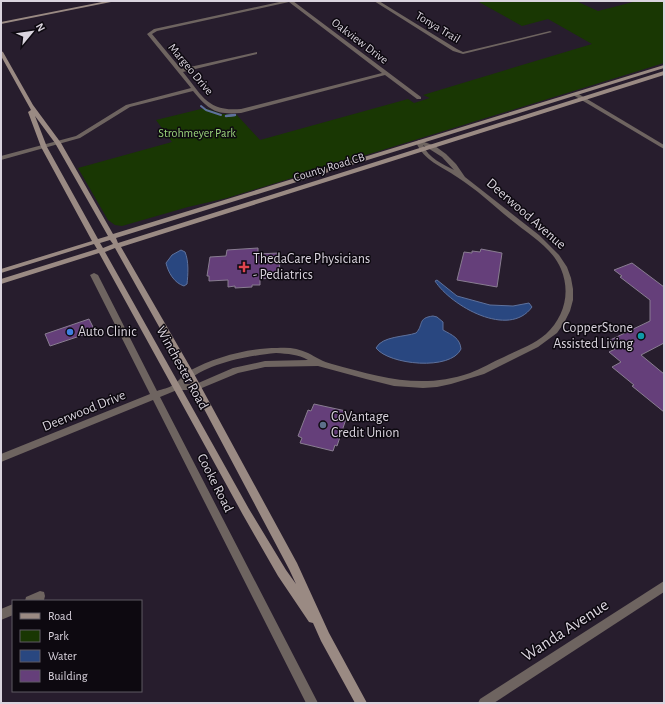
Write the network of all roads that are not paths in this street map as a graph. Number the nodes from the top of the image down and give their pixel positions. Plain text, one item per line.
1 (114, 1) edge
2 (290, 1) edge
3 (376, 1) edge
4 (1, 23) edge
5 (550, 32) dead end
6 (1, 52) edge
7 (255, 53) dead end
8 (664, 66) edge
9 (180, 71) junction
10 (386, 73) junction
11 (664, 74) edge
12 (194, 89) junction
13 (575, 94) junction
14 (419, 98) dead end
15 (583, 99) junction
16 (30, 105) junction
17 (419, 142) junction
18 (58, 143) junction
19 (432, 146) junction
20 (44, 147) junction
21 (664, 147) edge
22 (421, 150) junction
23 (1, 158) edge
24 (463, 177) junction
25 (111, 237) junction
26 (96, 242) junction
27 (116, 246) junction
28 (100, 251) junction
29 (1, 271) edge
30 (94, 275) dead end
31 (1, 282) edge
32 (319, 363) junction
33 (190, 374) junction
34 (196, 386) junction
35 (176, 387) junction
36 (156, 396) junction
37 (1, 458) edge
38 (664, 586) edge
39 (12, 610) edge
40 (1, 615) edge
41 (325, 637) junction
42 (312, 703) edge
43 (362, 703) edge
44 (484, 703) edge

1 - 4 main road
2 - 9 street, Margeo Drive
2 - 10 street, Oakview Drive
3 - 5 street, Tonya Trail
6 - 16 main road, Winchester Road
7 - 9 street
8 - 13 main road, County Road CB
9 - 12 street, Margeo Drive
10 - 12 street, Margeo Drive
10 - 14 street, Oakview Drive
11 - 15 main road, County Road CB
12 - 18 street
13 - 15 street
13 - 17 main road, County Road CB
15 - 19 main road, County Road CB
15 - 21 street
16 - 18 main road, Winchester Road
16 - 20 main road, Winchester Road
17 - 19 street, Deerwood Avenue
17 - 22 street
17 - 25 main road, County Road CB
18 - 20 street
18 - 25 main road, Winchester Road
19 - 22 main road, County Road CB
19 - 24 street, Deerwood Avenue
20 - 23 street
20 - 26 main road, Winchester Road
22 - 24 street, Deerwood Avenue
22 - 27 main road, County Road CB
24 - 32 street, Deerwood Avenue
25 - 26 main road, County Road CB
25 - 27 main road, Winchester Road
26 - 28 main road, Winchester Road
26 - 29 main road, County Road CB
27 - 28 main road, County Road CB
27 - 33 main road, Winchester Road
28 - 31 main road, County Road CB
28 - 35 main road, Winchester Road
30 - 36 street, Cooke Road
32 - 33 street, Deerwood Avenue
32 - 34 street, Deerwood Avenue
33 - 34 main road, Winchester Road
33 - 35 street, Deerwood Avenue
34 - 35 street, Deerwood Avenue
34 - 41 main road, Winchester Road
35 - 36 street, Deerwood Drive
35 - 41 main road, Winchester Road
36 - 37 street, Deerwood Drive
36 - 42 street, Cooke Road
38 - 44 street, Wanda Avenue
39 - 40 street
41 - 43 main road, Winchester Road

